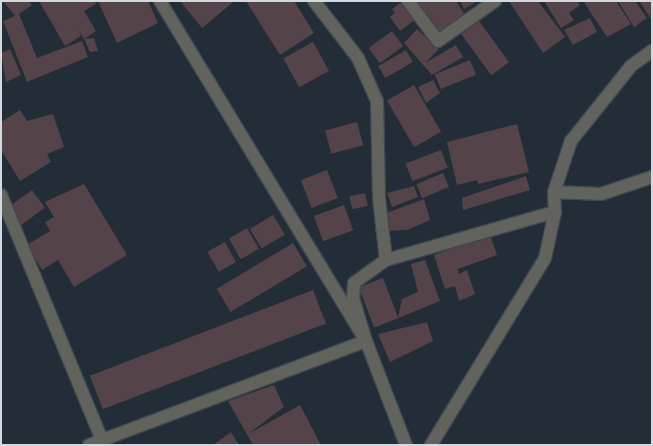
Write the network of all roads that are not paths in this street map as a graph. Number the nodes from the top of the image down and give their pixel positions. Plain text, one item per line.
1 (160, 1) edge
2 (314, 1) edge
3 (408, 1) edge
4 (495, 1) edge
5 (652, 51) edge
6 (652, 177) edge
7 (554, 192) junction
8 (1, 195) edge
9 (555, 212) junction
10 (386, 260) junction
11 (366, 341) junction
12 (102, 440) junction
13 (89, 445) edge
14 (406, 445) edge
15 (431, 445) edge

1 - 11 street
2 - 10 street
3 - 4 street
5 - 7 street
6 - 7 street
7 - 9 street
8 - 12 street
9 - 10 street
9 - 15 street
10 - 11 street
11 - 12 street
11 - 14 street
12 - 13 street

